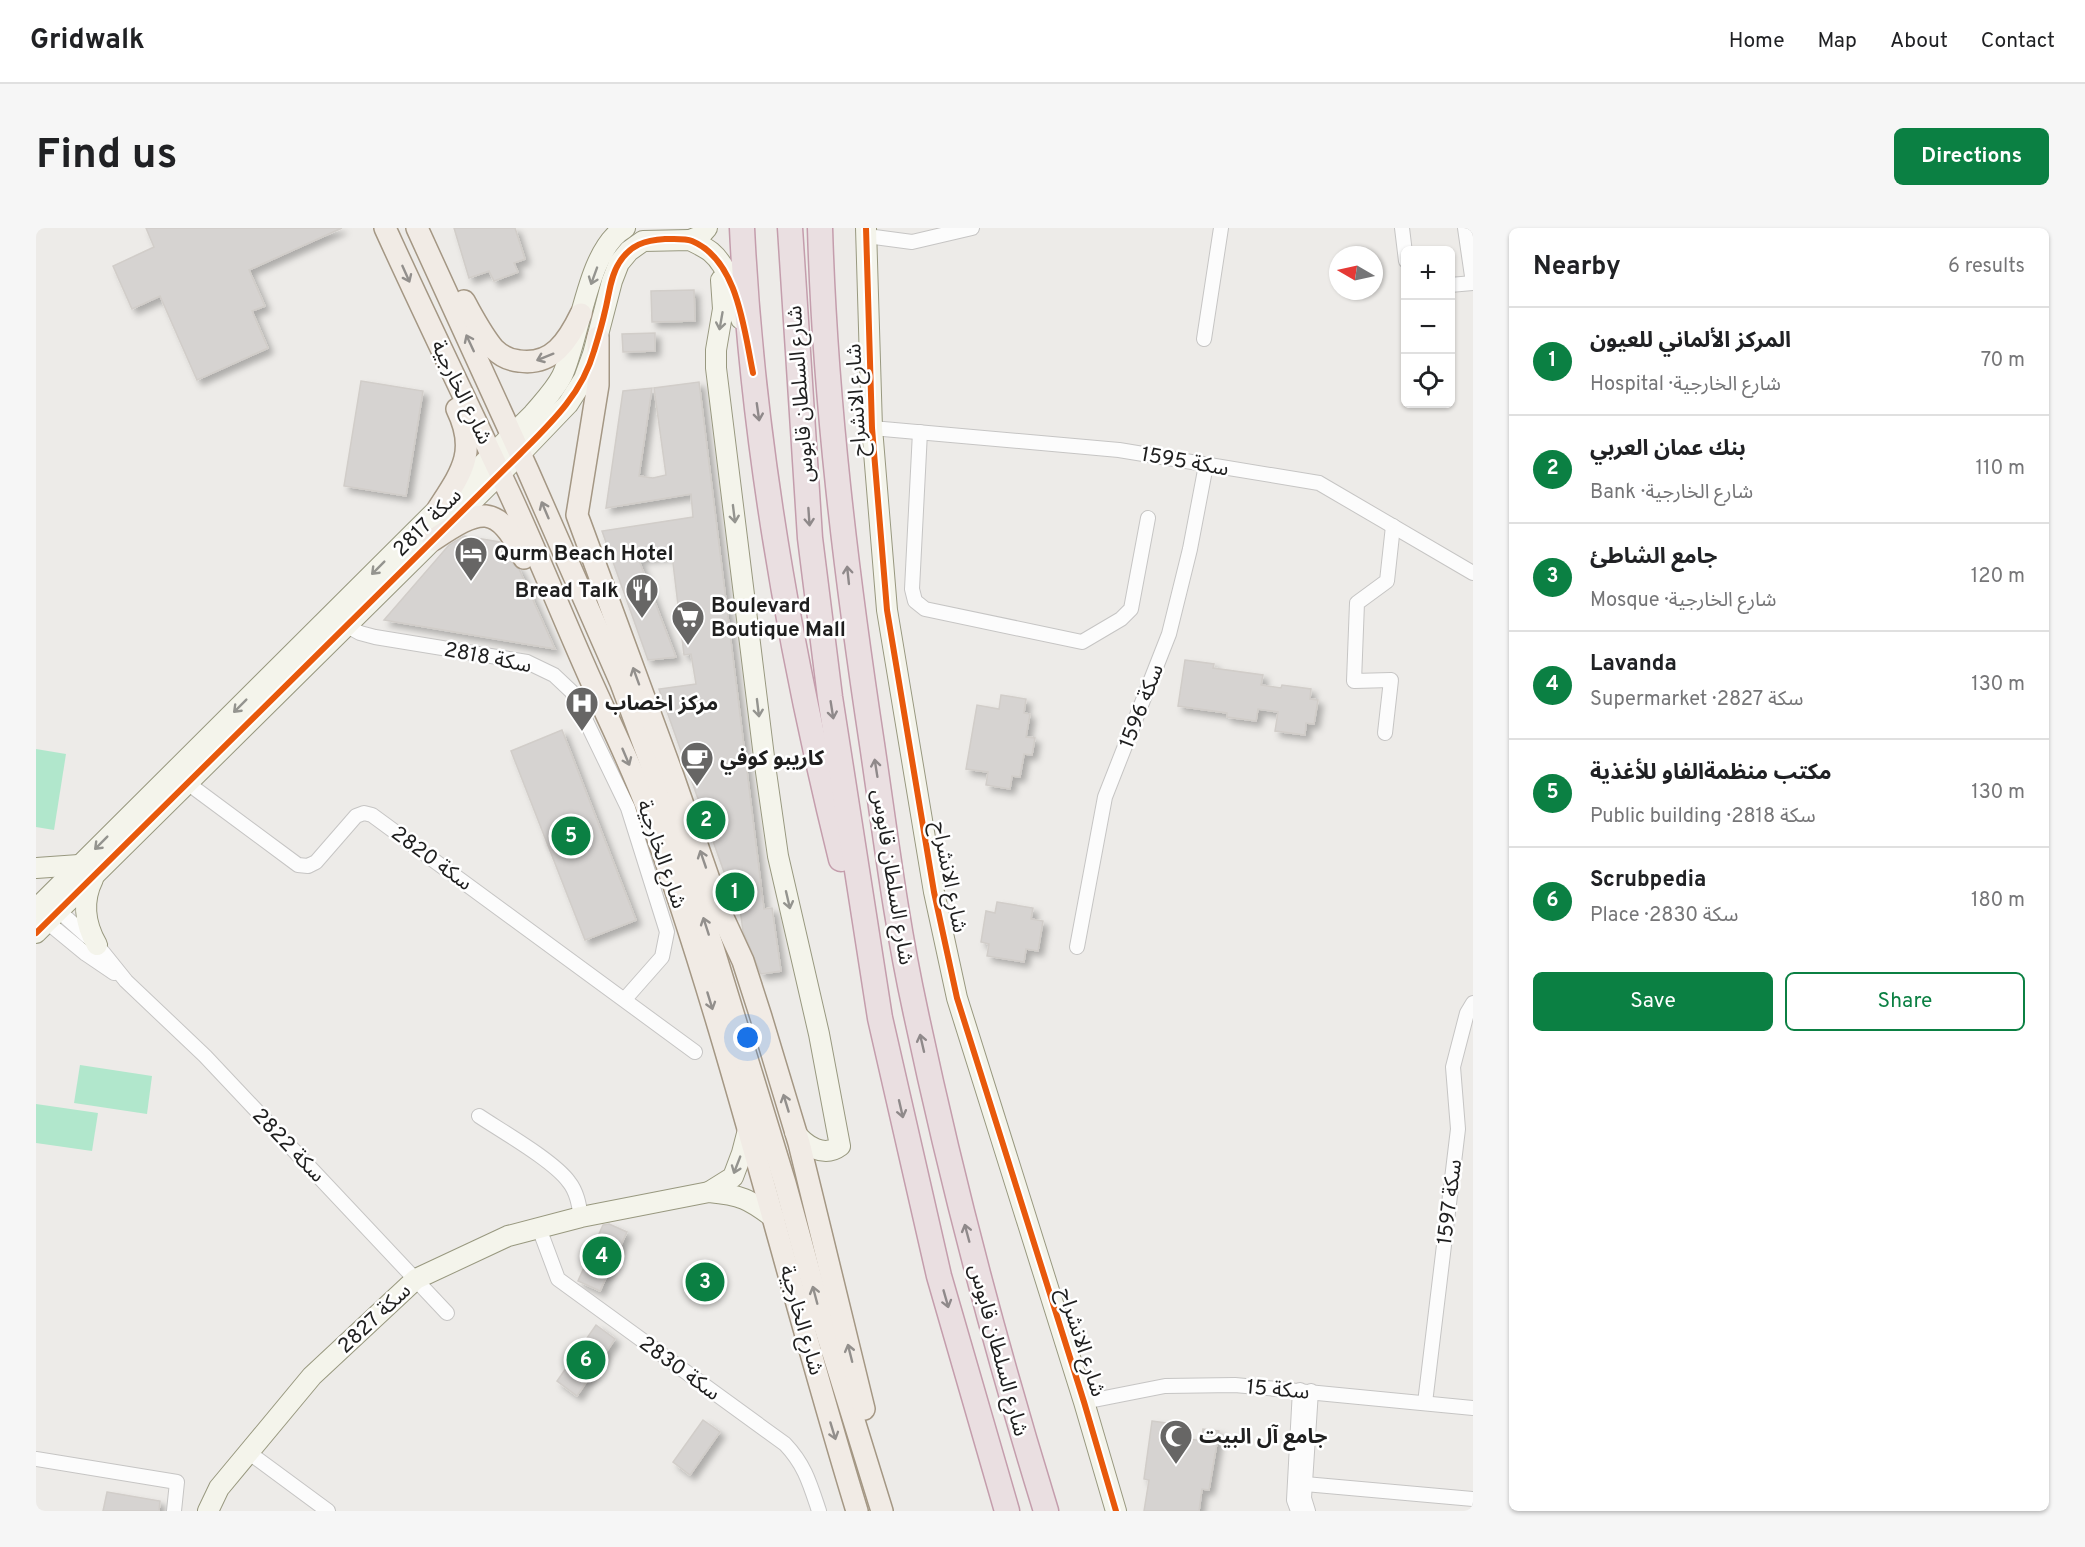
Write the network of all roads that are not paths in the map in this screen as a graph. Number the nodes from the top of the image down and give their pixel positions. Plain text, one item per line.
1 (385, 228) edge
2 (419, 228) edge
3 (625, 228) edge
4 (707, 228) edge
5 (742, 228) edge
6 (790, 228) edge
7 (820, 228) edge
8 (972, 228) edge
9 (1221, 228) edge
10 (1402, 228) edge
11 (1465, 228) edge
12 (867, 232) edge
13 (690, 240) junction
14 (1404, 246) edge
15 (720, 262) junction
16 (1473, 283) edge
17 (1455, 285) edge
18 (581, 314) junction
19 (427, 321) junction
20 (598, 337) junction
21 (1204, 339) dead end
22 (753, 373) junction
23 (873, 428) junction
24 (920, 432) junction
25 (516, 445) junction
26 (496, 464) junction
27 (1206, 465) junction
28 (438, 509) junction
29 (1148, 518) dead end
30 (1393, 526) junction
31 (433, 540) junction
32 (1473, 573) edge
33 (347, 626) junction
34 (588, 674) junction
35 (1385, 733) dead end
36 (180, 777) junction
37 (36, 868) edge
38 (86, 871) junction
39 (43, 914) edge
40 (97, 945) junction
41 (1077, 947) dead end
42 (714, 951) junction
43 (126, 981) junction
44 (625, 999) junction
45 (1473, 1003) edge
46 (880, 1018) junction
47 (695, 1052) dead end
48 (776, 1067) junction
49 (479, 1116) dead end
50 (749, 1126) junction
51 (795, 1132) junction
52 (709, 1192) junction
53 (581, 1217) junction
54 (774, 1218) junction
55 (538, 1228) junction
56 (416, 1279) junction
57 (447, 1313) dead end
58 (1305, 1391) junction
59 (1084, 1402) junction
60 (1425, 1403) junction
61 (1473, 1408) edge
62 (248, 1452) junction
63 (36, 1459) edge
64 (1305, 1484) junction
65 (1473, 1499) edge
66 (174, 1511) edge
67 (208, 1511) edge
68 (328, 1511) edge
69 (819, 1511) edge
70 (857, 1511) edge
71 (882, 1511) edge
72 (892, 1511) edge
73 (1007, 1511) edge
74 (1046, 1511) edge
75 (1116, 1511) edge
76 (1298, 1511) edge
77 (1308, 1511) edge

1 -> 19 main road, شارع الخارجية
18 -> 2 main road
25 -> 2 main road, شارع الخارجية
3 -> 18 street, سكة 2817
4 - 13 street
5 - 22 highway
6 -> 46 highway, شارع السلطان قابوس
74 -> 7 highway, شارع السلطان قابوس
8 - 12 street
9 - 21 street
10 - 14 street
11 - 16 street
12 - 23 street, شارع الانشراح
13 - 15 street
13 - 20 street, سكة 2817
15 - 22 street
15 -> 51 street
16 - 17 street
18 - 25 street, سكة 2817
19 - 26 main road, شارع الخارجية
19 - 28 main road
20 - 25 street, سكة 2817
48 -> 20 main road
22 -> 46 highway
23 - 24 street, سكة 1595
23 - 59 street, شارع الانشراح
24 - 27 street, سكة 1595
24 - 29 street
25 - 26 street, سكة 2817
42 -> 25 main road, شارع الخارجية
26 - 28 street, سكة 2817
26 - 31 street, سكة 2817
26 - 34 main road, شارع الخارجية
27 - 30 street, سكة 1595
27 - 41 street, سكة 1596
28 -> 36 street, سكة 2817
30 - 32 street, سكة 1595
30 - 35 street
31 - 33 street, سكة 2817
31 - 34 main road
33 - 36 street, سكة 2817
33 - 44 street, سكة 2818
34 -> 50 main road, شارع الخارجية
36 - 38 street, سكة 2817
36 - 44 street, سكة 2820
37 - 38 street
38 - 39 street, سكة 2817
38 - 40 street
39 - 40 street, سكة 2822
39 - 43 street, سكة 2822
40 - 43 street, سكة 2822
42 - 48 main road
71 -> 42 main road, شارع الخارجية
43 - 56 street, سكة 2822
44 - 47 street, سكة 2820
45 - 60 street, سكة 1597
46 -> 73 highway, شارع السلطان قابوس
51 -> 48 main road
49 - 53 street
50 -> 52 street, سكة 2827
50 - 54 main road, شارع الخارجية
72 -> 51 main road
52 - 53 street, سكة 2827
52 - 54 street, سكة 2827
53 - 55 street, سكة 2827
54 -> 70 main road, شارع الخارجية
55 - 56 street, سكة 2827
55 - 69 street, سكة 2830
56 - 57 street, سكة 2822
56 - 62 street, سكة 2827
58 - 59 street, سكة 15
58 - 60 street, سكة 15
58 - 64 street
58 - 76 street
59 - 75 street, شارع الانشراح
60 - 61 street, سكة 15
62 - 67 street, سكة 2827
62 - 68 street
63 - 66 street
64 - 65 street
64 - 77 street

